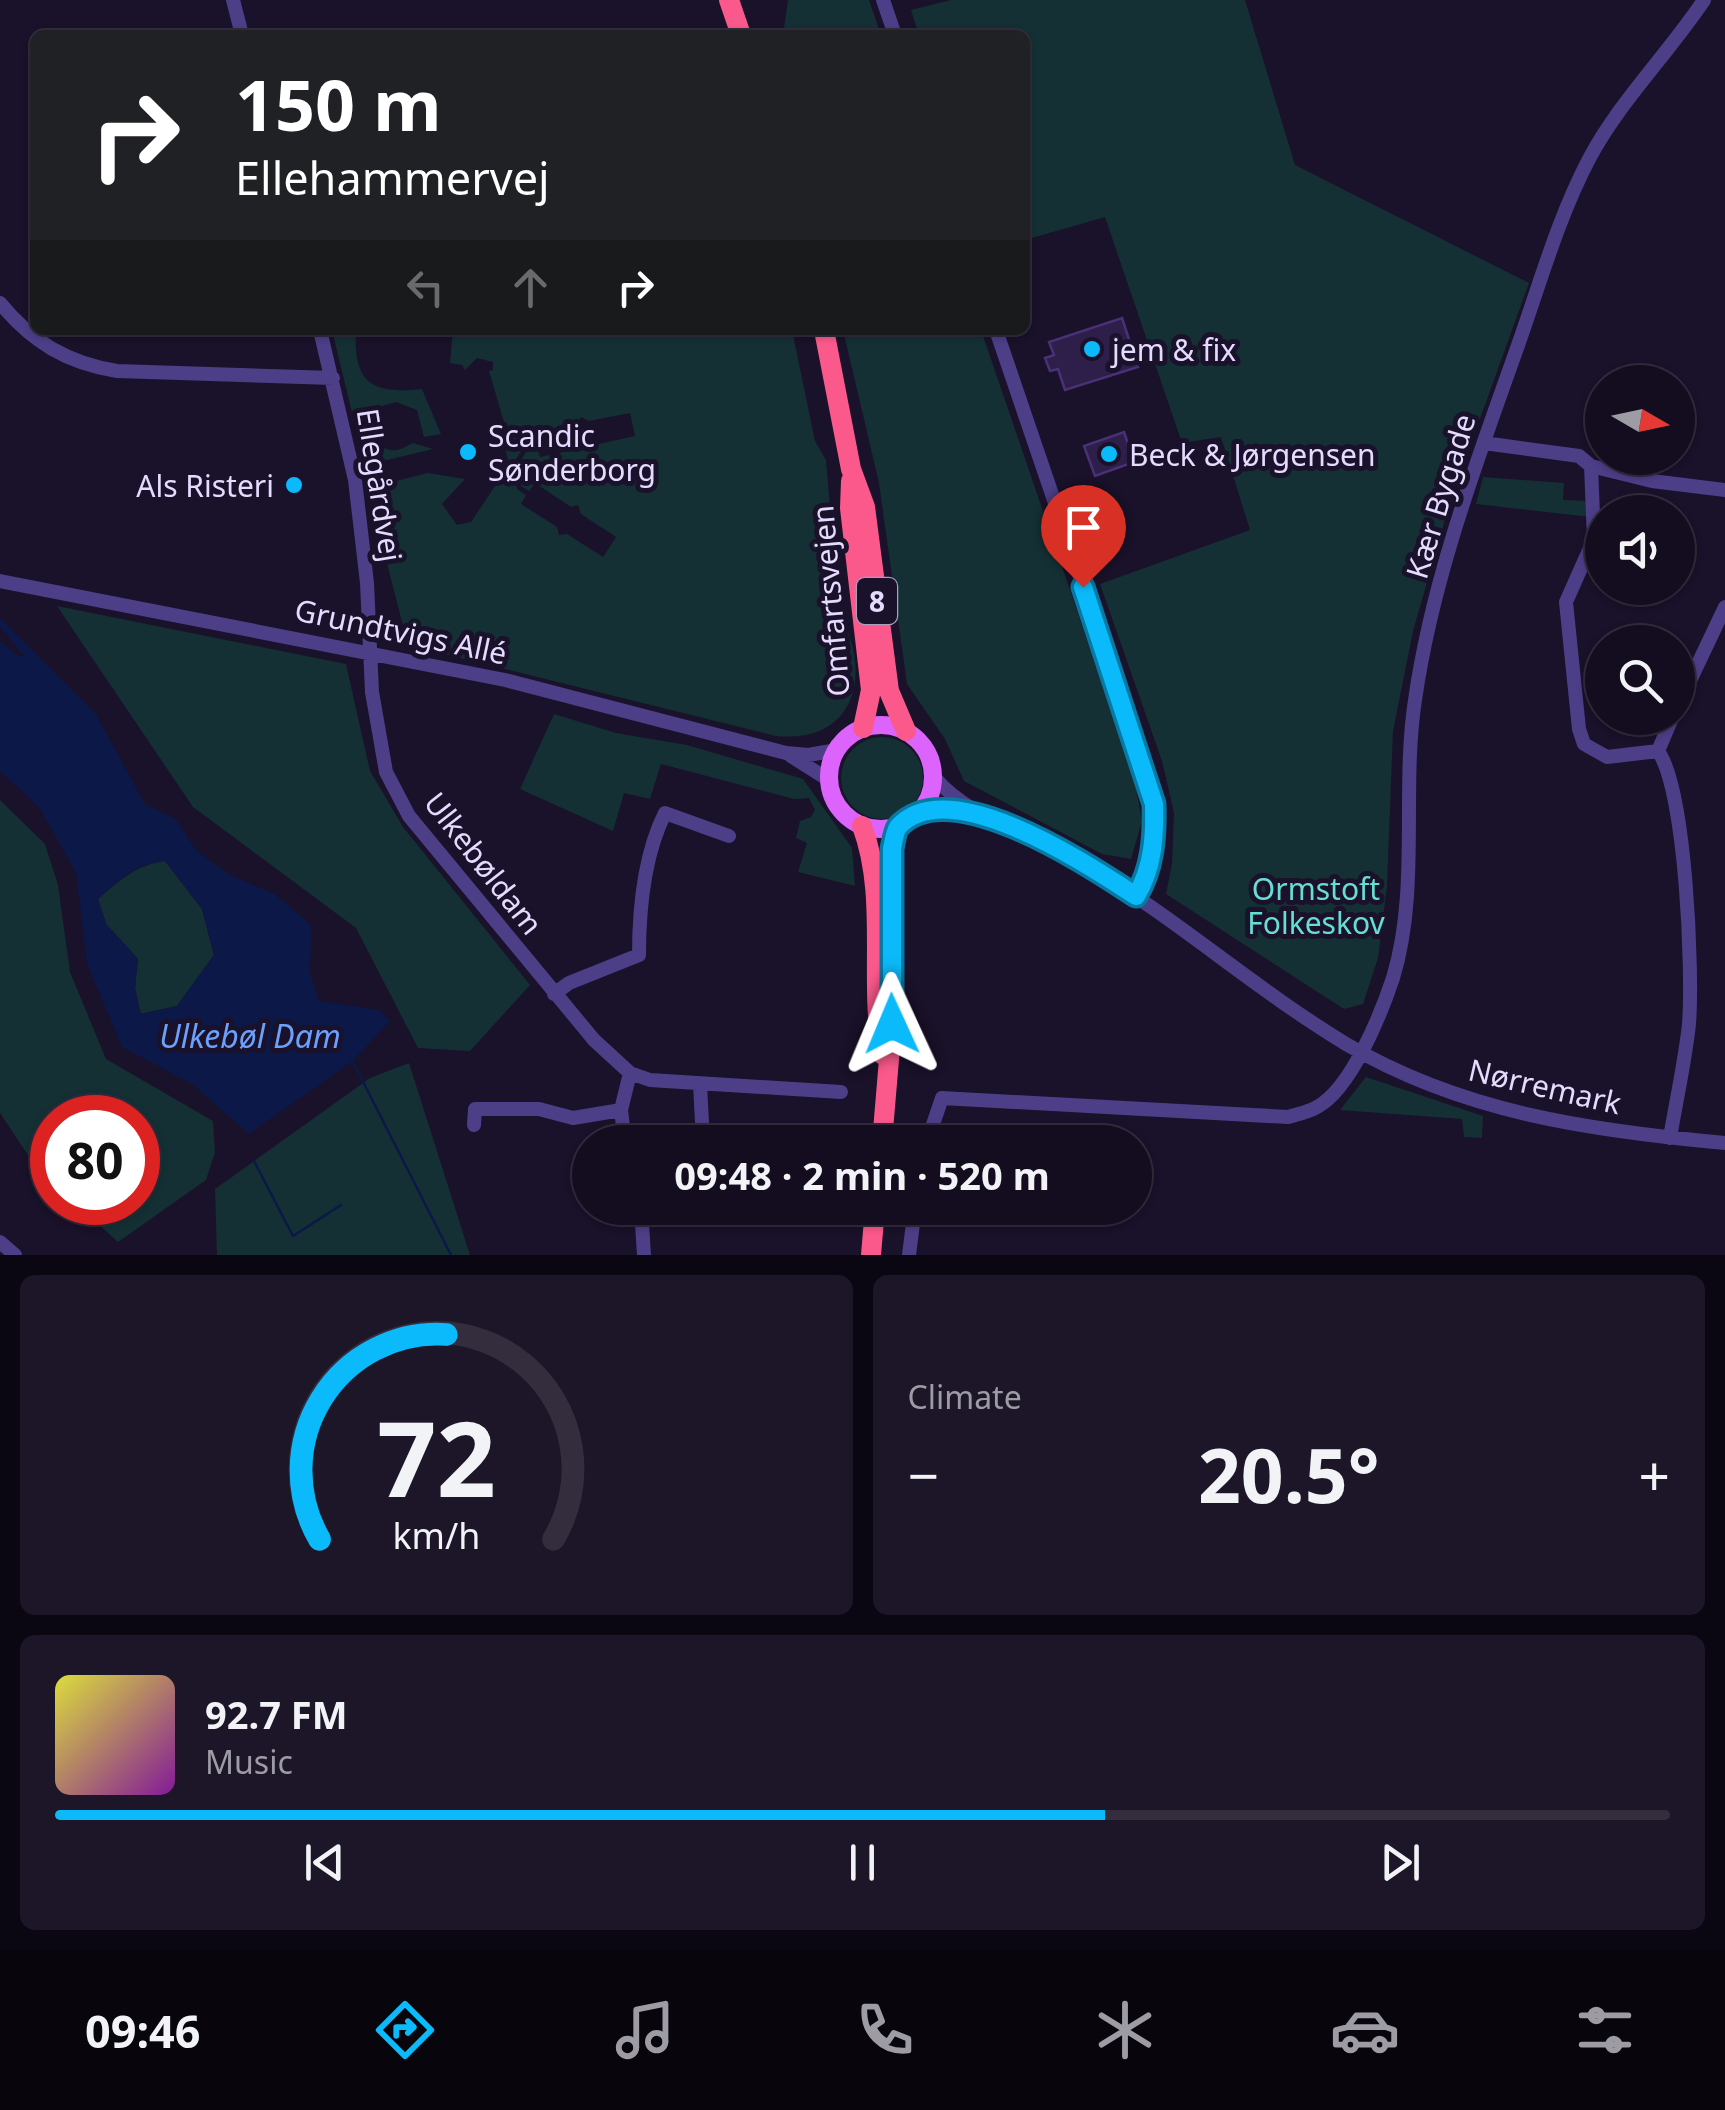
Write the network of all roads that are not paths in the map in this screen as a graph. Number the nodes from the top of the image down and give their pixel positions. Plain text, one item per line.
1 (233, 0) edge
2 (729, 0) edge
3 (883, 0) edge
4 (1704, 0) edge
5 (241, 30) edge
6 (739, 30) edge
7 (893, 30) edge
8 (0, 302) edge
9 (30, 333) edge
10 (32, 335) edge
11 (321, 335) edge
12 (825, 335) edge
13 (998, 335) edge
14 (332, 378) junction
15 (1484, 443) junction
16 (1585, 461) edge
17 (851, 469) junction
18 (1592, 475) edge
19 (1628, 475) edge
20 (1725, 490) edge
21 (0, 581) edge
22 (1725, 607) edge
23 (370, 652) junction
24 (1695, 670) edge
25 (864, 728) junction
26 (906, 731) junction
27 (1665, 735) edge
28 (837, 750) junction
29 (1658, 751) junction
30 (786, 753) junction
31 (934, 776) junction
32 (829, 780) junction
33 (922, 810) junction
34 (970, 810) junction
35 (862, 826) junction
36 (898, 827) junction
37 (730, 836) dead end
38 (1136, 896) junction
39 (554, 994) junction
40 (1361, 1052) junction
41 (886, 1067) junction
42 (630, 1072) junction
43 (700, 1084) junction
44 (841, 1092) dead end
45 (621, 1110) junction
46 (474, 1124) dead end
47 (623, 1125) edge
48 (702, 1125) edge
49 (883, 1125) edge
50 (932, 1125) edge
51 (1670, 1138) junction
52 (1725, 1143) edge
53 (643, 1225) edge
54 (874, 1225) edge
55 (912, 1225) edge
56 (0, 1242) edge
57 (15, 1255) edge
58 (644, 1255) edge
59 (871, 1255) edge
60 (908, 1255) edge

1 - 5 street
2 - 6 highway
3 - 7 street
4 - 15 street, Kær Bygade
8 - 9 street
10 - 14 street
11 - 14 street, Ellegårdvej
12 - 17 highway, Omfartsvejen / 8
13 - 38 street
14 - 23 street, Ellegårdvej
15 - 16 street
15 - 40 street, Kær Bygade
17 - 25 highway, Omfartsvejen / 8
17 - 26 highway, Omfartsvejen / 8
18 - 29 street
19 - 20 street
21 - 23 street, Grundtvigs Allé
22 - 24 street
23 - 30 street, Grundtvigs Allé
23 - 39 street, Ulkebøldam
25 - 26 main road
25 - 28 main road
26 - 31 main road, 8
27 - 29 street
28 - 30 street, Grundtvigs Allé
28 - 32 main road
29 - 51 street
30 - 32 street, Grundtvigs Allé
31 - 33 main road
31 - 34 street
32 - 35 main road
33 - 34 street
33 - 36 main road
34 - 38 street, Nørremark
35 - 36 main road
35 - 41 highway
36 - 41 highway
37 - 39 street
38 - 40 street, Nørremark
39 - 42 street, Ulkebøldam
40 - 50 street, Kær Bygade
40 - 51 street, Nørremark
41 - 49 highway
42 - 43 street, Ulkebøldam
42 - 45 street
43 - 44 street, Ulkebøldam
43 - 48 street
45 - 46 street
45 - 47 street
51 - 52 street, Nørremark
53 - 58 street
54 - 59 highway
55 - 60 street
56 - 57 street

